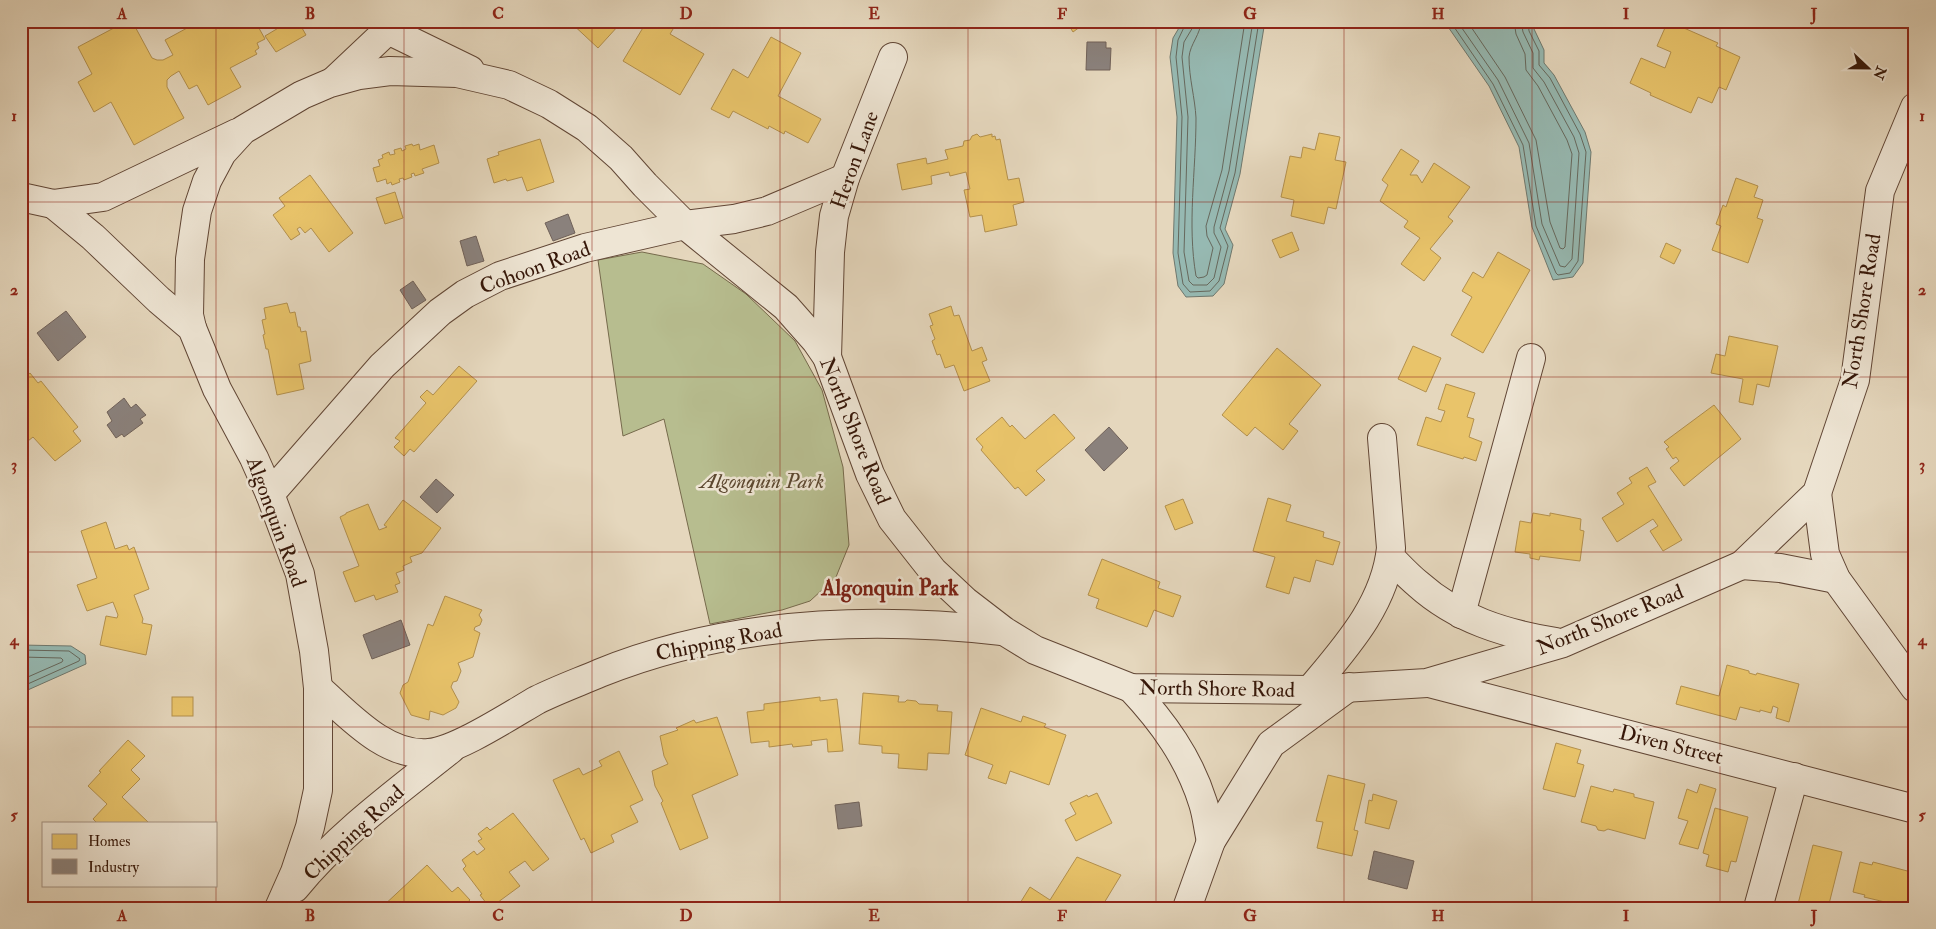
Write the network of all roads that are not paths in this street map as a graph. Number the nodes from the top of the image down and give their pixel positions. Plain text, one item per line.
1 (391, 25) edge
2 (893, 57) dead end
3 (481, 77) junction
4 (330, 83) junction
5 (1915, 106) edge
6 (243, 130) junction
7 (845, 178) junction
8 (21, 197) edge
9 (53, 204) junction
10 (685, 225) junction
11 (192, 328) junction
12 (827, 357) junction
13 (1531, 358) dead end
14 (1382, 438) dead end
15 (1817, 493) junction
16 (270, 494) junction
17 (1390, 557) junction
18 (1742, 565) junction
19 (1836, 580) junction
20 (1461, 614) junction
21 (1004, 631) junction
22 (1563, 643) junction
23 (1427, 683) junction
24 (1349, 687) junction
25 (318, 688) junction
26 (1131, 688) junction
27 (1915, 688) edge
28 (1310, 690) junction
29 (454, 746) junction
30 (1794, 777) junction
31 (1915, 809) edge
32 (1211, 841) junction
33 (280, 906) edge
34 (1187, 908) edge
35 (1758, 908) edge

1 - 3 street
1 - 4 street
2 - 7 street, Heron Lane
3 - 4 street, North Shore Road
3 - 10 street, North Shore Road
4 - 6 street, North Shore Road
5 - 15 street, North Shore Road
6 - 9 street, North Shore Road
6 - 11 street, North Shore Road
7 - 10 street, Cohoon Road
7 - 12 street, Heron Lane
8 - 9 street, North Shore Road
9 - 11 street, Algonquin Road
10 - 12 street, North Shore Road
10 - 16 street, Cohoon Road
11 - 16 street, Algonquin Road
12 - 21 street, North Shore Road
13 - 20 street
14 - 17 street
15 - 18 street, North Shore Road
15 - 19 street
16 - 25 street, Algonquin Road
17 - 20 street
17 - 28 street
18 - 19 street
18 - 22 street, North Shore Road
19 - 27 street
20 - 22 street
21 - 26 street, North Shore Road
21 - 29 street, Chipping Road
22 - 23 street, North Shore Road
23 - 24 street, North Shore Road
23 - 30 street, Diven Street
24 - 28 street, North Shore Road
24 - 32 street
25 - 29 street, Chipping Road
25 - 33 street, Algonquin Road
26 - 28 street, North Shore Road
26 - 32 street
29 - 33 street, Chipping Road
30 - 31 street, Diven Street
30 - 35 street
32 - 34 street

